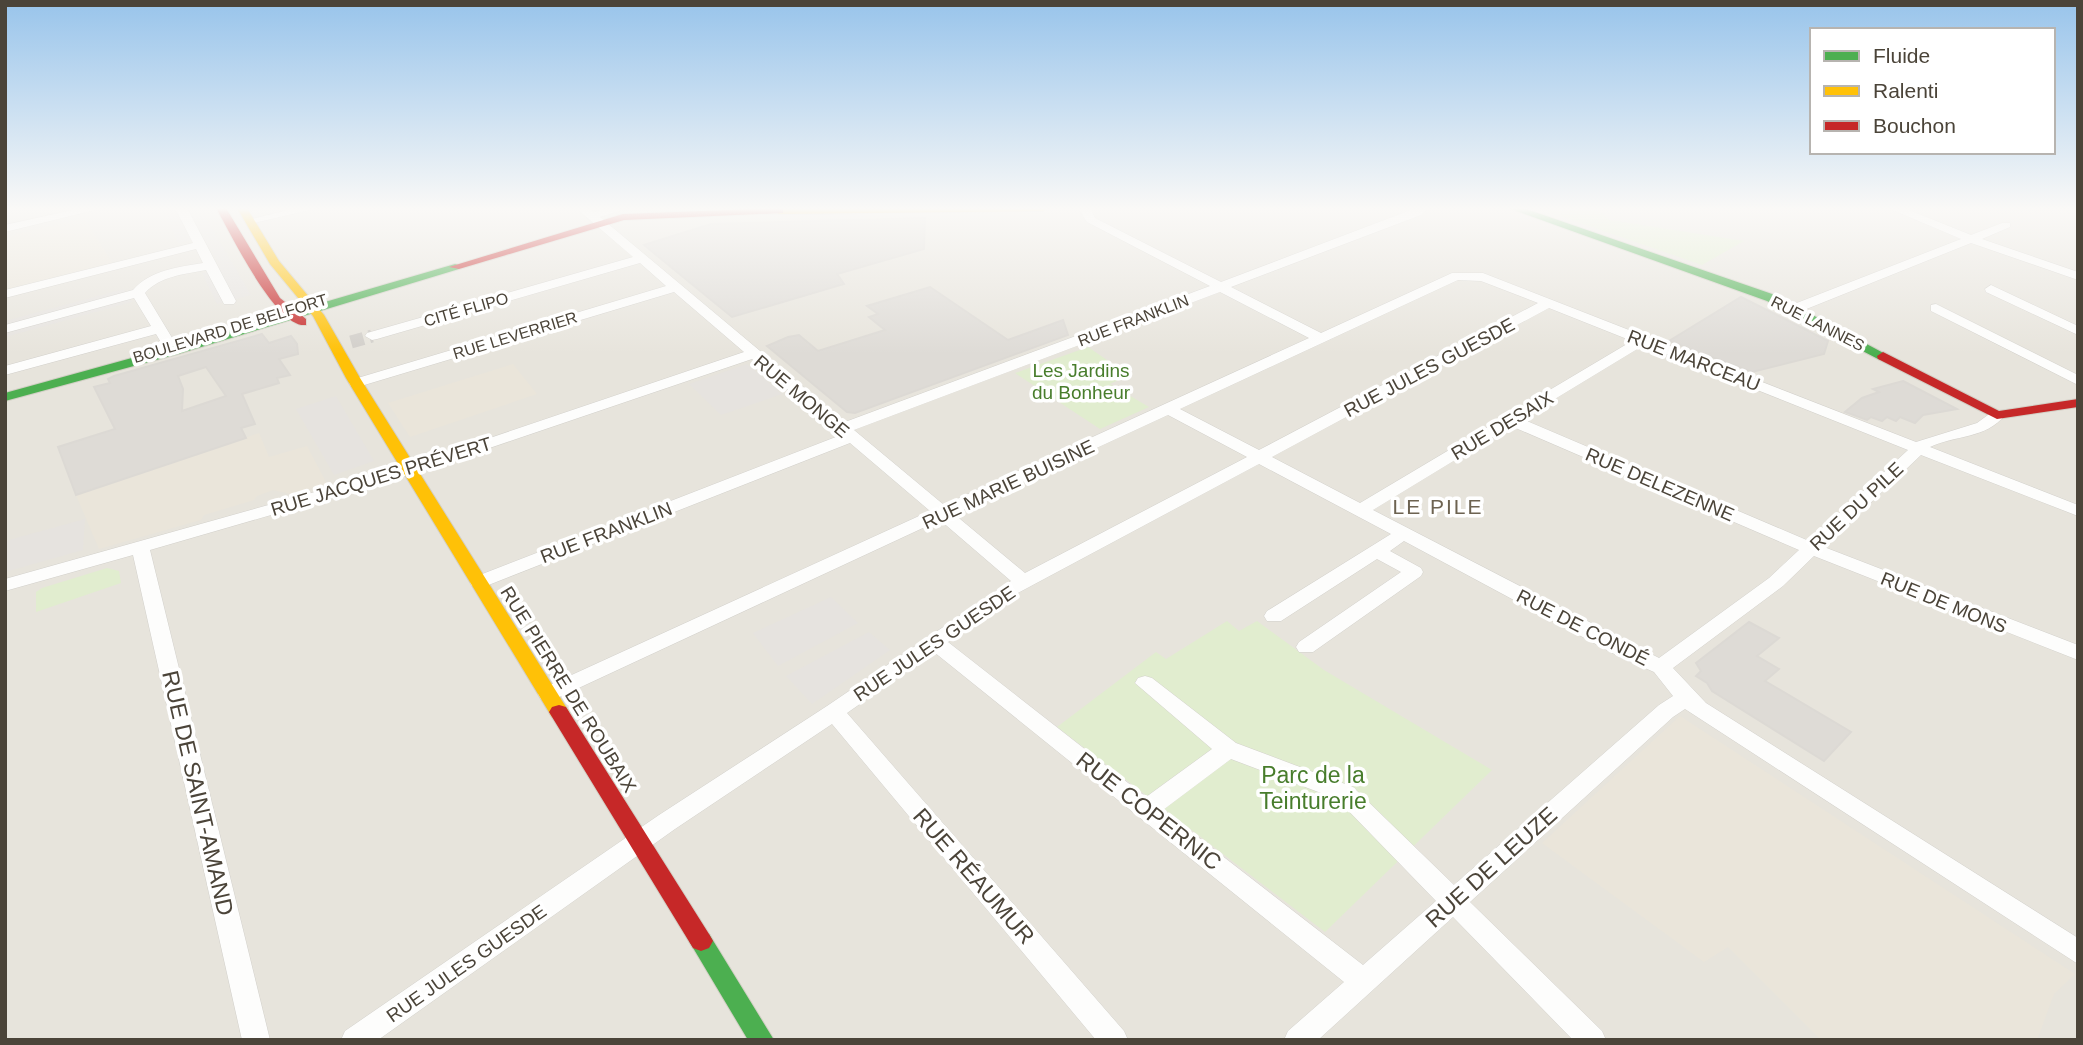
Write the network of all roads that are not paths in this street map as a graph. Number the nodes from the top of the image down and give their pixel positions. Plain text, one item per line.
1 (153, 257) edge
2 (205, 257) edge
3 (249, 257) edge
4 (272, 257) edge
5 (480, 257) edge
6 (638, 257) edge
7 (1163, 257) edge
8 (1299, 257) edge
9 (1654, 257) edge
10 (1923, 257) edge
11 (2023, 257) edge
12 (641, 259) junction
13 (210, 265) junction
14 (1468, 275) joint
15 (2078, 276) edge
16 (1220, 286) junction
17 (674, 288) junction
18 (1991, 289) dead end
19 (138, 293) junction
20 (5, 295) edge
21 (229, 301) dead end
22 (1548, 303) junction
23 (311, 306) junction
24 (1936, 308) dead end
25 (1794, 309) junction
26 (290, 313) junction
27 (160, 328) junction
28 (5, 329) edge
29 (2078, 331) edge
30 (372, 336) tunnel mouth
31 (1320, 338) junction
32 (1643, 340) junction
33 (172, 349) junction
34 (342, 349) junction
35 (753, 354) junction
36 (5, 372) edge
37 (2078, 381) edge
38 (356, 383) junction
39 (5, 397) edge
40 (2078, 402) edge
41 (1169, 409) junction
42 (1997, 415) junction
43 (1510, 420) junction
44 (846, 433) junction
45 (1918, 448) junction
46 (1261, 457) junction
47 (410, 470) junction
48 (1361, 510) junction
49 (2078, 511) edge
50 (943, 514) junction
51 (1405, 533) junction
52 (140, 547) junction
53 (1810, 548) junction
54 (1377, 551) junction
55 (479, 582) junction
56 (1024, 582) junction
57 (5, 585) edge
58 (1274, 616) dead end
59 (934, 642) junction
60 (1306, 647) dead end
61 (2078, 653) edge
62 (1661, 667) junction
63 (1145, 683) dead end
64 (548, 694) junction
65 (1686, 698) junction
66 (834, 712) junction
67 (1228, 749) junction
68 (1147, 809) junction
69 (638, 842) junction
70 (1453, 901) junction
71 (2078, 952) edge
72 (1363, 981) junction
73 (256, 1040) edge
74 (355, 1040) edge
75 (762, 1040) edge
76 (1114, 1040) edge
77 (1298, 1040) edge
78 (1592, 1040) edge

1 - 20 street
2 - 13 street
3 - 26 main road, RUE PIERRE DE ROUBAIX
4 - 23 main road, RUE PIERRE DE ROUBAIX
5 - 23 main road, BOULEVARD DE BELFORT
6 - 12 street, RUE MONGE
7 - 16 street
8 - 16 street, RUE FRANKLIN
9 - 25 main road, RUE LANNES
10 - 25 street
11 - 15 street
12 - 17 street, RUE MONGE
12 - 30 street, CITÉ FLIPO
13 - 19 street
13 - 21 street
14 - 22 street, RUE MARCEAU
14 - 31 street, RUE MARIE BUISINE
16 - 31 street
16 - 44 street, RUE FRANKLIN
17 - 35 street, RUE MONGE
17 - 38 street, RUE LEVERRIER
18 - 29 street
19 - 27 street
19 - 28 street
22 - 32 street, RUE MARCEAU
22 - 46 street, RUE JULES GUESDE
23 - 26 main road, BOULEVARD DE BELFORT
23 - 34 main road, RUE PIERRE DE ROUBAIX
24 - 37 street
25 - 42 main road, RUE LANNES
26 - 33 main road, BOULEVARD DE BELFORT
26 - 34 main road, RUE PIERRE DE ROUBAIX
27 - 33 street
27 - 36 street
31 - 41 street, RUE MARIE BUISINE
32 - 43 street, RUE DESAIX
32 - 45 street, RUE MARCEAU
33 - 39 main road, BOULEVARD DE BELFORT
34 - 38 main road, RUE PIERRE DE ROUBAIX
35 - 44 street, RUE MONGE
35 - 47 street, RUE JACQUES PRÉVERT
38 - 47 main road, RUE PIERRE DE ROUBAIX
40 - 42 main road, RUE DU PILE
41 - 46 street, RUE DE CONDÉ
41 - 50 street, RUE MARIE BUISINE
42 - 45 street, RUE DU PILE
43 - 48 street, RUE DESAIX
43 - 53 street, RUE DELEZENNE
44 - 50 street, RUE MONGE
44 - 55 street, RUE FRANKLIN
45 - 49 street, RUE MARCEAU
45 - 53 street, RUE DU PILE
46 - 48 street, RUE DE CONDÉ
46 - 56 street, RUE JULES GUESDE
47 - 52 street, RUE JACQUES PRÉVERT
47 - 55 main road, RUE PIERRE DE ROUBAIX
48 - 51 street, RUE DE CONDÉ
50 - 56 street, RUE MONGE
50 - 64 street, RUE MARIE BUISINE
51 - 54 street
51 - 62 street, RUE DE CONDÉ
52 - 57 street, RUE JACQUES PRÉVERT
52 - 73 street, RUE DE SAINT-AMAND
53 - 61 street, RUE DE MONS
53 - 62 street, RUE DU PILE
54 - 58 street
54 - 60 street
55 - 64 main road, RUE PIERRE DE ROUBAIX
56 - 59 street, RUE JULES GUESDE
59 - 66 street, RUE JULES GUESDE
59 - 68 street, RUE COPERNIC
62 - 65 street, RUE DE CONDÉ
63 - 67 street
64 - 69 main road, RUE PIERRE DE ROUBAIX
65 - 70 street, RUE DE LEUZE
65 - 71 street, RUE DE CONDÉ
66 - 69 street, RUE JULES GUESDE
66 - 76 street, RUE RÉAUMUR
67 - 68 street
67 - 70 street
68 - 72 street, RUE COPERNIC
69 - 74 street, RUE JULES GUESDE
69 - 75 main road, RUE PIERRE DE ROUBAIX
70 - 72 street, RUE DE LEUZE
70 - 78 street
72 - 77 street, RUE DE LEUZE

